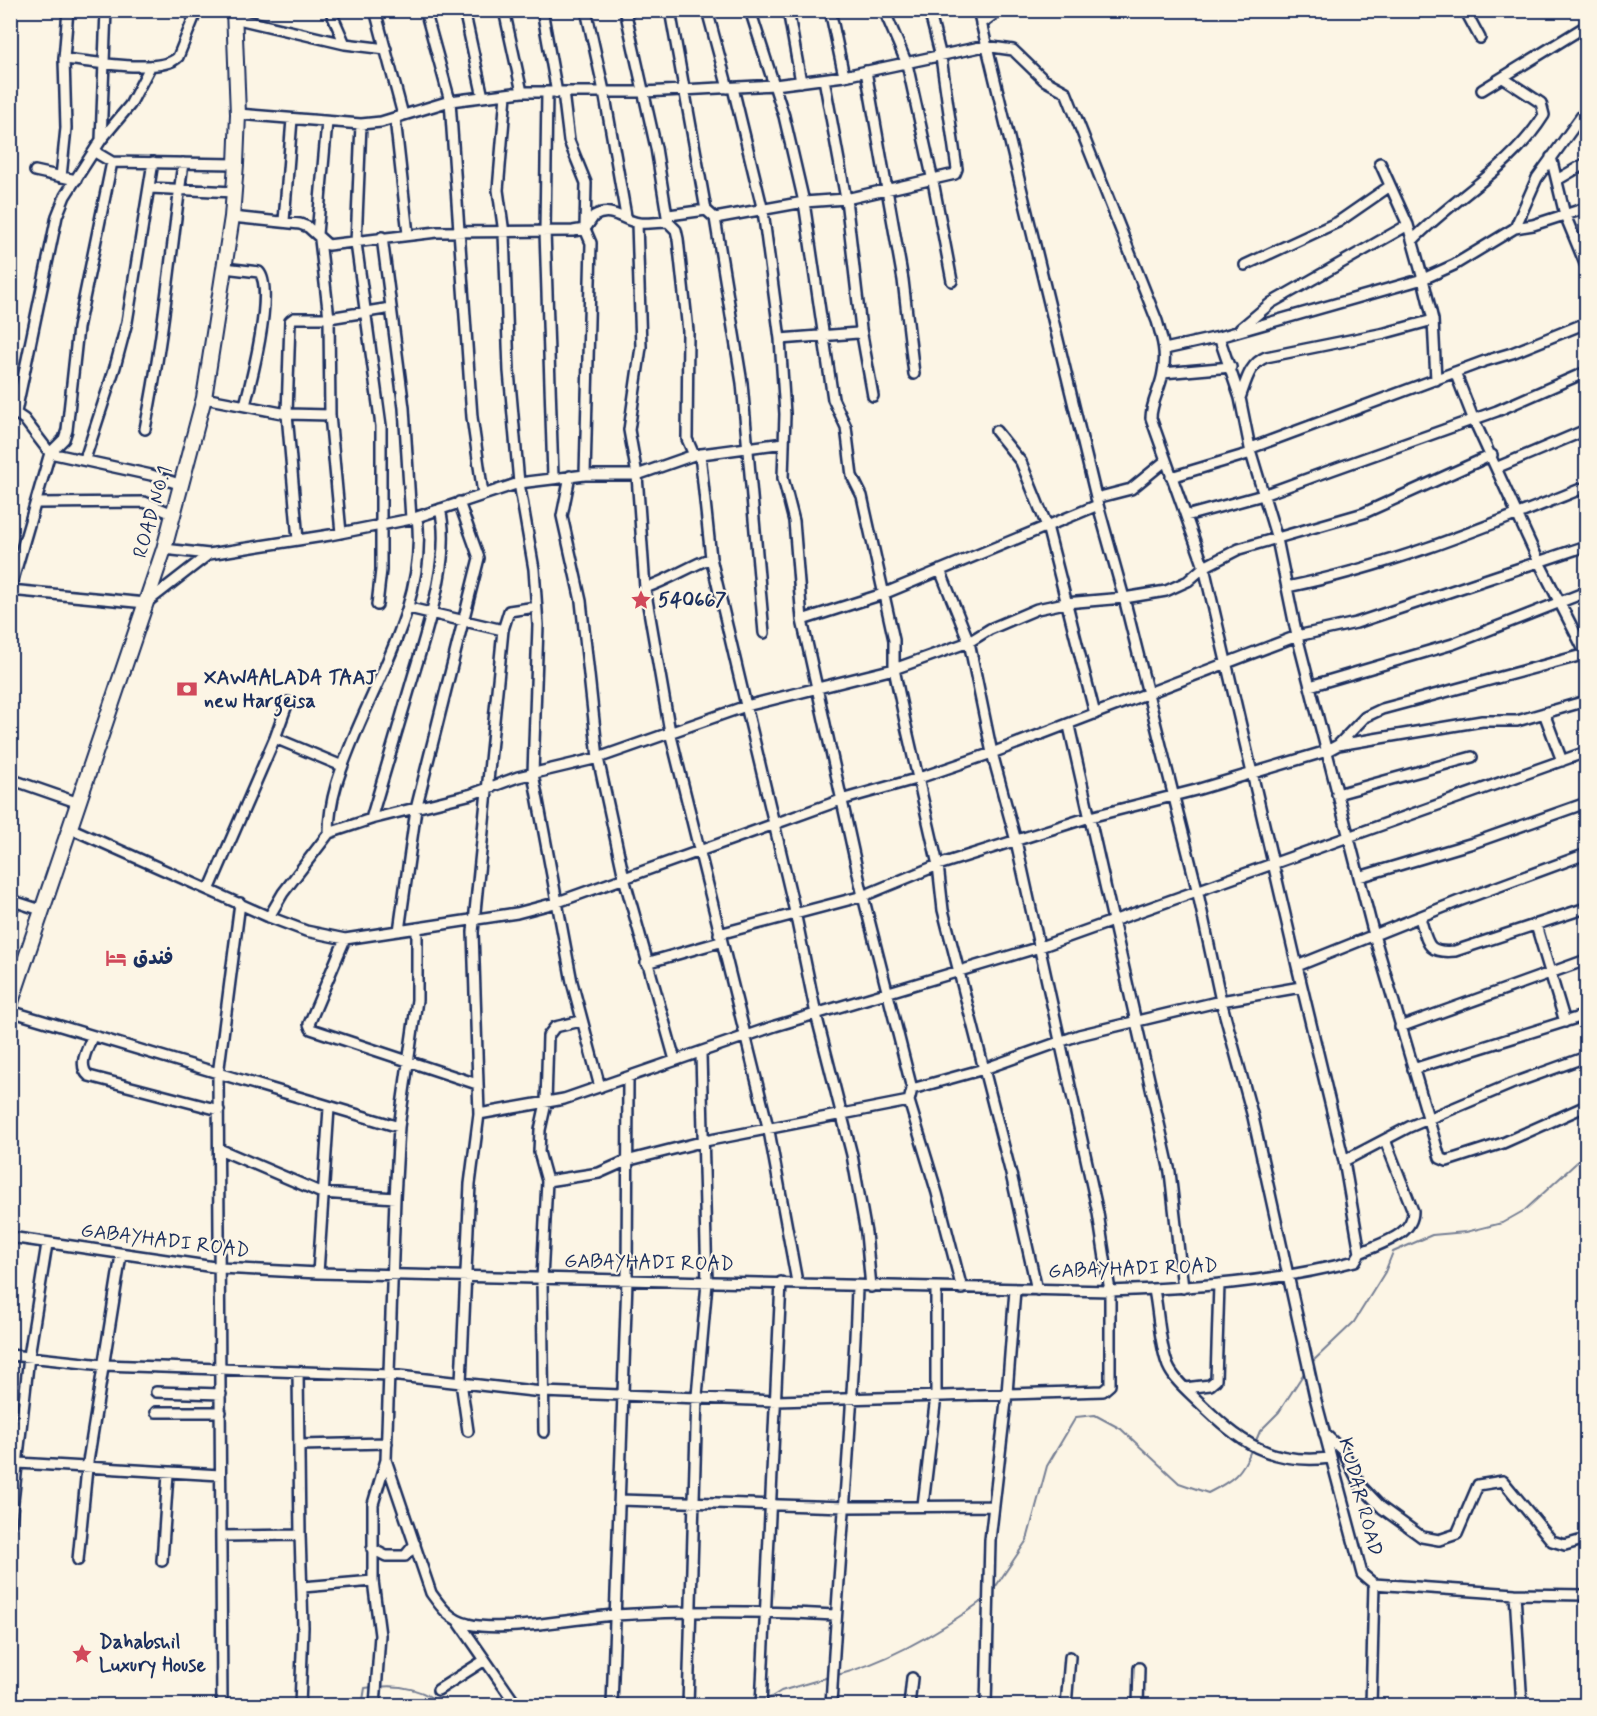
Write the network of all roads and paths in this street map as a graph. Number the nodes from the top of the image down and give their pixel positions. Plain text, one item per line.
1 (68, 10) edge
2 (106, 10) edge
3 (197, 10) edge
4 (330, 10) edge
5 (375, 10) edge
6 (425, 10) edge
7 (464, 10) edge
8 (504, 10) edge
9 (543, 10) edge
10 (586, 10) edge
11 (625, 10) edge
12 (670, 10) edge
13 (706, 10) edge
14 (750, 10) edge
15 (788, 10) edge
16 (830, 10) edge
17 (884, 10) edge
18 (929, 10) edge
19 (978, 10) edge
20 (1000, 10) edge
21 (1465, 10) edge
22 (234, 14) edge
23 (981, 24) junction
24 (1587, 26) edge
25 (1480, 38) dead end
26 (345, 44) junction
27 (985, 46) junction
28 (386, 49) junction
29 (941, 57) junction
30 (64, 59) junction
31 (102, 62) junction
32 (907, 64) junction
33 (150, 67) junction
34 (866, 71) junction
35 (844, 76) junction
36 (1503, 78) junction
37 (824, 79) junction
38 (801, 82) junction
39 (775, 85) junction
40 (730, 88) junction
41 (685, 90) junction
42 (1482, 90) dead end
43 (604, 91) junction
44 (522, 92) junction
45 (547, 92) junction
46 (644, 92) junction
47 (560, 93) junction
48 (506, 95) junction
49 (483, 97) junction
50 (450, 101) junction
51 (1587, 110) edge
52 (238, 114) junction
53 (399, 117) junction
54 (292, 119) junction
55 (327, 122) junction
56 (361, 124) junction
57 (101, 140) junction
58 (95, 152) junction
59 (1551, 157) junction
60 (112, 162) junction
61 (153, 162) junction
62 (183, 163) junction
63 (1380, 163) dead end
64 (1587, 163) edge
65 (236, 164) junction
66 (34, 171) dead end
67 (61, 177) junction
68 (76, 180) junction
69 (1557, 180) junction
70 (933, 181) junction
71 (1390, 186) junction
72 (150, 188) junction
73 (180, 190) junction
74 (888, 191) junction
75 (234, 192) junction
76 (846, 199) junction
77 (804, 202) junction
78 (1587, 208) edge
79 (706, 210) junction
80 (763, 211) junction
81 (1564, 215) junction
82 (626, 216) junction
83 (232, 218) junction
84 (668, 218) junction
85 (715, 218) junction
86 (284, 221) junction
87 (638, 223) junction
88 (1408, 225) junction
89 (1515, 228) junction
90 (585, 229) junction
91 (545, 231) junction
92 (461, 232) junction
93 (504, 233) junction
94 (408, 234) junction
95 (319, 237) junction
96 (382, 237) junction
97 (1413, 240) junction
98 (356, 243) junction
99 (1586, 262) edge
100 (1245, 265) dead end
101 (224, 268) junction
102 (1423, 279) junction
103 (952, 281) dead end
104 (391, 308) junction
105 (366, 312) junction
106 (328, 318) junction
107 (1433, 320) junction
108 (1587, 323) edge
109 (861, 329) junction
110 (1238, 331) junction
111 (824, 335) junction
112 (1220, 337) junction
113 (780, 339) junction
114 (1165, 349) junction
115 (1231, 367) junction
116 (1455, 372) junction
117 (1587, 372) edge
118 (914, 374) dead end
119 (1163, 374) junction
120 (1436, 380) junction
121 (873, 396) dead end
122 (204, 398) junction
123 (1240, 398) junction
124 (245, 405) junction
125 (14, 412) edge
126 (287, 414) junction
127 (330, 415) junction
128 (1473, 418) junction
129 (145, 429) dead end
130 (1587, 430) edge
131 (996, 431) dead end
132 (784, 443) junction
133 (748, 447) junction
134 (1251, 451) junction
135 (50, 453) junction
136 (697, 455) junction
137 (1492, 455) junction
138 (85, 459) junction
139 (1164, 462) junction
140 (1498, 467) junction
141 (585, 475) junction
142 (637, 475) junction
143 (570, 476) junction
144 (553, 477) junction
145 (1171, 477) junction
146 (519, 483) junction
147 (182, 485) junction
148 (1587, 487) edge
149 (483, 494) junction
150 (1263, 495) junction
151 (37, 502) junction
152 (459, 502) junction
153 (1097, 502) junction
154 (440, 508) junction
155 (173, 514) junction
156 (1517, 514) junction
157 (1186, 516) junction
158 (414, 518) junction
159 (380, 526) junction
160 (1047, 526) junction
161 (341, 533) junction
162 (1277, 539) junction
163 (298, 540) junction
164 (1587, 546) edge
165 (164, 549) junction
166 (209, 554) junction
167 (711, 558) junction
168 (1539, 562) junction
169 (1204, 567) junction
170 (940, 570) junction
171 (1287, 587) junction
172 (645, 588) junction
173 (10, 590) edge
174 (1587, 592) edge
175 (883, 594) junction
176 (1124, 598) junction
177 (1560, 602) junction
178 (146, 603) junction
179 (1065, 603) junction
180 (377, 605) dead end
181 (536, 607) junction
182 (409, 608) junction
183 (432, 612) junction
184 (463, 620) junction
185 (802, 620) junction
186 (503, 630) junction
187 (764, 633) dead end
188 (1298, 636) junction
189 (969, 642) junction
190 (1587, 654) edge
191 (1226, 663) junction
192 (894, 669) junction
193 (1310, 686) junction
194 (816, 687) junction
195 (1146, 692) junction
196 (1587, 701) edge
197 (288, 702) dead end
198 (746, 706) junction
199 (1544, 713) junction
200 (1095, 714) junction
201 (1069, 726) junction
202 (670, 732) junction
203 (275, 738) junction
204 (1338, 745) junction
205 (1326, 751) junction
206 (1587, 752) edge
207 (992, 753) junction
208 (1472, 757) dead end
209 (598, 758) junction
210 (1562, 761) junction
211 (342, 766) junction
212 (1251, 773) junction
213 (533, 774) junction
214 (919, 778) junction
215 (10, 779) edge
216 (488, 788) junction
217 (1173, 794) junction
218 (1337, 794) junction
219 (841, 800) junction
220 (79, 802) junction
221 (1587, 803) edge
222 (416, 809) junction
223 (1090, 818) junction
224 (371, 819) junction
225 (774, 824) junction
226 (70, 828) junction
227 (329, 833) junction
228 (1349, 838) junction
229 (1016, 841) junction
230 (698, 851) junction
231 (1587, 854) edge
232 (1274, 862) junction
233 (938, 865) junction
234 (1359, 877) junction
235 (624, 878) junction
236 (210, 888) junction
237 (1197, 889) junction
238 (863, 896) junction
239 (10, 900) edge
240 (240, 903) junction
241 (555, 903) junction
242 (1587, 908) edge
243 (41, 910) junction
244 (795, 912) junction
245 (269, 917) junction
246 (1420, 918) junction
247 (474, 919) junction
248 (1115, 921) junction
249 (1536, 925) junction
250 (417, 928) junction
251 (399, 931) junction
252 (1374, 935) junction
253 (719, 938) junction
254 (345, 939) junction
255 (1040, 947) junction
256 (1587, 960) edge
257 (646, 963) junction
258 (1298, 966) junction
259 (958, 972) junction
260 (1549, 973) junction
261 (1301, 987) junction
262 (889, 992) junction
263 (1221, 1001) junction
264 (10, 1005) edge
265 (10, 1011) edge
266 (816, 1014) junction
267 (1587, 1015) edge
268 (581, 1021) junction
269 (1137, 1021) junction
270 (1565, 1022) junction
271 (1400, 1027) junction
272 (92, 1037) junction
273 (744, 1037) junction
274 (1060, 1041) junction
275 (701, 1054) junction
276 (1587, 1057) edge
277 (409, 1060) junction
278 (675, 1060) junction
279 (984, 1069) junction
280 (1413, 1069) junction
281 (218, 1075) junction
282 (628, 1079) junction
283 (477, 1084) junction
284 (600, 1087) junction
285 (912, 1089) junction
286 (909, 1101) junction
287 (546, 1103) junction
288 (1587, 1106) edge
289 (329, 1108) junction
290 (219, 1110) junction
291 (840, 1113) junction
292 (479, 1114) junction
293 (1428, 1120) junction
294 (399, 1127) junction
295 (769, 1131) junction
296 (1385, 1140) junction
297 (705, 1142) junction
298 (219, 1149) junction
299 (626, 1161) junction
300 (1344, 1161) junction
301 (547, 1181) junction
302 (322, 1193) junction
303 (395, 1198) junction
304 (10, 1237) edge
305 (47, 1244) junction
306 (1360, 1253) junction
307 (121, 1255) junction
308 (220, 1268) junction
309 (318, 1274) junction
310 (392, 1275) junction
311 (465, 1277) junction
312 (1288, 1277) junction
313 (542, 1279) junction
314 (627, 1280) junction
315 (782, 1282) junction
316 (797, 1282) junction
317 (707, 1283) junction
318 (1219, 1284) junction
319 (857, 1287) junction
320 (871, 1287) junction
321 (1183, 1288) junction
322 (936, 1289) junction
323 (962, 1289) junction
324 (1015, 1290) junction
325 (1037, 1290) junction
326 (1154, 1290) junction
327 (1110, 1291) junction
328 (10, 1354) edge
329 (29, 1356) junction
330 (103, 1365) junction
331 (220, 1367) junction
332 (298, 1372) junction
333 (390, 1375) junction
334 (461, 1382) junction
335 (1185, 1388) junction
336 (156, 1392) dead end
337 (542, 1392) junction
338 (1007, 1393) junction
339 (221, 1394) junction
340 (621, 1395) junction
341 (697, 1396) junction
342 (936, 1396) junction
343 (852, 1400) junction
344 (777, 1401) junction
345 (156, 1412) dead end
346 (222, 1412) junction
347 (468, 1431) dead end
348 (544, 1432) dead end
349 (1324, 1433) junction
350 (387, 1443) junction
351 (300, 1445) junction
352 (1330, 1458) junction
353 (386, 1460) junction
354 (18, 1463) junction
355 (87, 1468) junction
356 (168, 1474) junction
357 (220, 1475) junction
358 (13, 1480) edge
359 (620, 1500) junction
360 (694, 1503) junction
361 (772, 1504) junction
362 (923, 1505) junction
363 (993, 1506) junction
364 (846, 1507) junction
365 (10, 1529) edge
366 (300, 1535) junction
367 (222, 1536) junction
368 (1587, 1539) edge
369 (415, 1544) junction
370 (372, 1549) junction
371 (78, 1560) dead end
372 (162, 1561) dead end
373 (373, 1581) junction
374 (1374, 1584) junction
375 (303, 1587) junction
376 (1515, 1594) junction
377 (1587, 1595) edge
378 (766, 1611) junction
379 (689, 1613) junction
380 (617, 1615) junction
381 (835, 1615) junction
382 (457, 1620) junction
383 (1070, 1657) dead end
384 (485, 1660) junction
385 (1139, 1668) dead end
386 (912, 1678) dead end
387 (438, 1690) dead end
388 (376, 1701) edge
389 (222, 1706) edge
390 (300, 1706) edge
391 (517, 1706) edge
392 (612, 1706) edge
393 (688, 1706) edge
394 (760, 1706) edge
395 (831, 1706) edge
396 (909, 1706) edge
397 (986, 1706) edge
398 (1066, 1706) edge
399 (1138, 1706) edge
400 (1371, 1706) edge
401 (1522, 1706) edge

1 - 30 street
2 - 31 street
3 - 33 street
4 - 26 street
5 - 28 street
6 - 50 street
7 - 49 street
8 - 44 street
9 - 47 street
10 - 43 street
11 - 46 street
12 - 41 street
13 - 40 street
14 - 39 street
15 - 38 street
16 - 35 street
17 - 32 street
18 - 29 street
19 - 23 street, KUDAR ROAD
20 - 23 street
21 - 25 street
22 - 26 street
22 - 52 highway, ROAD NO.1
23 - 27 street, KUDAR ROAD
24 - 36 street
26 - 28 street
27 - 29 street
27 - 114 street
27 - 153 street, KUDAR ROAD
28 - 53 street
29 - 32 street
29 - 70 street
30 - 31 street
30 - 67 street
31 - 33 street
31 - 57 street
32 - 34 street
32 - 70 street
33 - 57 street
34 - 35 street
34 - 74 street
35 - 37 street
36 - 42 street
36 - 97 street
37 - 38 street
37 - 76 street
38 - 39 street
39 - 40 street
39 - 77 street
40 - 41 street
40 - 80 street
41 - 46 street
41 - 79 street
43 - 46 street
43 - 47 street
43 - 82 street
44 - 45 street
44 - 48 street
45 - 47 street
45 - 91 street
46 - 84 street
47 - 90 street
48 - 49 street
48 - 93 street
49 - 50 street
50 - 53 street
50 - 92 street
51 - 59 street
52 - 54 street
52 - 65 highway, ROAD NO.1
53 - 56 street
53 - 94 street
54 - 55 street
54 - 86 street
55 - 56 street
55 - 95 street
56 - 98 street
57 - 58 street
58 - 60 street
58 - 68 street
59 - 69 street
59 - 89 street
60 - 61 street
60 - 135 street
61 - 62 street
61 - 72 street
62 - 65 street
62 - 73 street
63 - 71 street
64 - 69 street
65 - 75 highway, ROAD NO.1
66 - 67 street
67 - 68 street
68 - 125 street
69 - 81 street
70 - 74 street
70 - 103 street
71 - 88 street
71 - 100 street
72 - 73 street
72 - 138 street
73 - 75 street
73 - 129 street
74 - 76 street
74 - 118 street
75 - 83 highway, ROAD NO.1
76 - 77 street
76 - 109 street
77 - 80 street
77 - 111 street
78 - 81 street
79 - 84 street
79 - 85 street
80 - 85 street
80 - 113 street
81 - 89 street
81 - 99 street
82 - 87 street
82 - 90 street
83 - 86 street
83 - 101 highway, ROAD NO.1
84 - 87 street
84 - 136 street
85 - 133 street
86 - 95 street
87 - 142 street
88 - 97 street
88 - 110 street
89 - 102 street
90 - 91 street
90 - 141 street
91 - 93 street
91 - 144 street
92 - 93 street
92 - 94 street
92 - 149 street
93 - 146 street
94 - 96 street
95 - 98 street
95 - 106 street
96 - 98 street
96 - 104 street
97 - 102 street
98 - 105 street
101 - 122 highway, ROAD NO.1
101 - 124 street
102 - 107 street
102 - 110 street
104 - 105 street
104 - 158 street
105 - 106 street
105 - 159 street
106 - 126 street
106 - 127 street
107 - 120 street
107 - 123 street
108 - 116 street
109 - 111 street
109 - 121 street
110 - 112 street
111 - 113 street
111 - 175 street
112 - 114 street
112 - 115 street
113 - 132 street
114 - 119 street
115 - 119 street
115 - 123 street
116 - 120 street
116 - 128 street
117 - 128 street
119 - 139 street
120 - 134 street
122 - 124 street
122 - 147 highway, ROAD NO.1
123 - 134 street
124 - 126 street
125 - 135 street
126 - 127 street
126 - 163 street
127 - 161 street
128 - 137 street
128 - 150 street
130 - 140 street
131 - 160 street
132 - 133 street
132 - 185 street
133 - 136 street
133 - 187 street
134 - 145 street
134 - 150 street
135 - 138 street
135 - 151 street
136 - 142 street
136 - 167 street
137 - 140 street
137 - 162 street
138 - 147 street
139 - 145 street
139 - 153 street
140 - 156 street
141 - 142 street
141 - 143 street
142 - 172 street
143 - 144 street
143 - 209 street
144 - 146 street
145 - 157 street
146 - 149 street
146 - 181 street
147 - 155 highway, ROAD NO.1
148 - 156 street
149 - 152 street
150 - 157 street
150 - 162 street
151 - 155 street
151 - 173 street
152 - 154 street
152 - 184 street
153 - 160 street
153 - 176 street, KUDAR ROAD
154 - 158 street
154 - 183 street
155 - 165 highway, ROAD NO.1
156 - 168 street
156 - 171 street
157 - 169 street
158 - 159 street
158 - 182 street
159 - 161 street
159 - 180 street
160 - 170 street
160 - 179 street
161 - 163 street
162 - 169 street
162 - 171 street
163 - 166 street
164 - 168 street
165 - 166 street
165 - 178 highway, ROAD NO.1
166 - 178 street
167 - 172 street
167 - 198 street
168 - 177 street
168 - 188 street
169 - 176 street
169 - 191 street
170 - 175 street
170 - 189 street
171 - 188 street
172 - 202 street
173 - 178 street
174 - 177 street
175 - 185 street
175 - 192 street
176 - 179 street
176 - 195 street, KUDAR ROAD
177 - 190 street
177 - 193 street
178 - 220 highway, ROAD NO.1
179 - 189 street
179 - 200 street
181 - 186 street
181 - 213 street
182 - 183 street
182 - 211 street
183 - 184 street
183 - 224 street
184 - 186 street
184 - 222 street
185 - 194 street
186 - 216 street
188 - 191 street
188 - 193 street
189 - 192 street
189 - 207 street
190 - 204 street
191 - 195 street
191 - 212 street
192 - 194 street
192 - 214 street
193 - 205 street
194 - 198 street
194 - 219 street
195 - 200 street
195 - 217 street, KUDAR ROAD
196 - 199 street
197 - 203 street
198 - 202 street
198 - 225 street
199 - 204 street
199 - 210 street
200 - 201 street
201 - 207 street
201 - 223 street
202 - 209 street
202 - 230 street
203 - 211 street
203 - 236 street
204 - 205 street
205 - 212 street
205 - 218 street
206 - 210 street
207 - 214 street
207 - 229 street
208 - 218 street
209 - 213 street
209 - 235 street
210 - 228 street
211 - 227 street
212 - 217 street
212 - 232 street
213 - 216 street
213 - 241 street
214 - 219 street
214 - 233 street
215 - 220 street
216 - 222 street
216 - 247 street
217 - 223 street
217 - 237 street, KUDAR ROAD
218 - 228 street
219 - 225 street
219 - 238 street
220 - 226 highway, ROAD NO.1
221 - 234 street
222 - 224 street
222 - 251 street
223 - 229 street
223 - 248 street
224 - 227 street
225 - 230 street
225 - 244 street
226 - 236 street
226 - 243 highway, ROAD NO.1
227 - 245 street
228 - 232 street
228 - 234 street
229 - 233 street
229 - 255 street
230 - 235 street
230 - 253 street
231 - 246 street
232 - 237 street
232 - 258 street
233 - 238 street
233 - 259 street
234 - 252 street
235 - 241 street
235 - 257 street
236 - 240 street
237 - 248 street
237 - 263 street, KUDAR ROAD
238 - 244 street
238 - 262 street
239 - 243 street
240 - 245 street
240 - 281 street
241 - 247 street
241 - 268 street
242 - 249 street
243 - 264 highway, ROAD NO.1
244 - 253 street
244 - 266 street
245 - 254 street
246 - 249 street
246 - 252 street
247 - 250 street
247 - 283 street
248 - 255 street
248 - 269 street
249 - 260 street
250 - 251 street
250 - 277 street
251 - 254 street
252 - 258 street
252 - 271 street
253 - 257 street
253 - 273 street
254 - 277 street
255 - 259 street
255 - 274 street
256 - 260 street
257 - 278 street
258 - 261 street
259 - 262 street
259 - 279 street
260 - 270 street
260 - 271 street
261 - 263 street
261 - 300 street
262 - 266 street
262 - 285 street
263 - 269 street
263 - 312 street, KUDAR ROAD
265 - 272 street
266 - 273 street
266 - 291 street
267 - 270 street
268 - 284 street
268 - 287 street
269 - 274 street
269 - 321 street
270 - 280 street
271 - 280 street
272 - 281 street
272 - 290 street
273 - 275 street
273 - 295 street
274 - 279 street
274 - 327 street
275 - 278 street
275 - 297 street
276 - 293 street
277 - 283 street
277 - 294 street
278 - 282 street
279 - 285 street
279 - 325 street
280 - 293 street
281 - 289 street
281 - 290 street
282 - 284 street
282 - 299 street
283 - 292 street
284 - 287 street
285 - 286 street
286 - 291 street
286 - 323 street
287 - 292 street
287 - 301 street
288 - 293 street
289 - 294 street
289 - 302 street
290 - 298 street
291 - 295 street
291 - 320 street
292 - 311 street
293 - 296 street
294 - 303 street
295 - 297 street
295 - 316 street
296 - 300 street
296 - 306 street, GABAYHADI ROAD
297 - 299 street
297 - 317 street
298 - 302 street
298 - 308 street
299 - 301 street
299 - 314 street
300 - 306 street
301 - 313 street
302 - 303 street
302 - 309 street
303 - 310 street
304 - 305 street, GABAYHADI ROAD
305 - 307 street, GABAYHADI ROAD
305 - 329 street
306 - 312 street, GABAYHADI ROAD
307 - 308 street, GABAYHADI ROAD
307 - 330 street
308 - 309 street, GABAYHADI ROAD
308 - 331 street
309 - 310 street, GABAYHADI ROAD
310 - 311 street, GABAYHADI ROAD
310 - 333 street
311 - 313 street, GABAYHADI ROAD
311 - 334 street
312 - 318 street, GABAYHADI ROAD
312 - 349 street, KUDAR ROAD
313 - 314 street, GABAYHADI ROAD
313 - 337 street
314 - 317 street, GABAYHADI ROAD
314 - 340 street
315 - 316 street, GABAYHADI ROAD
315 - 317 street, GABAYHADI ROAD
315 - 344 street
316 - 319 street, GABAYHADI ROAD
317 - 341 street
318 - 321 street, GABAYHADI ROAD
318 - 335 street
319 - 320 street, GABAYHADI ROAD
319 - 343 street
320 - 322 street, GABAYHADI ROAD
321 - 326 street, GABAYHADI ROAD
322 - 323 street, GABAYHADI ROAD
322 - 342 street
323 - 324 street, GABAYHADI ROAD
324 - 325 street, GABAYHADI ROAD
324 - 338 street
325 - 327 street, GABAYHADI ROAD
326 - 327 street, GABAYHADI ROAD
326 - 335 street
327 - 338 street
328 - 329 street
329 - 330 street
329 - 354 street
330 - 331 street
330 - 355 street
331 - 332 street
331 - 339 street
332 - 333 street
332 - 351 street
333 - 334 street
333 - 350 street
334 - 337 street
334 - 347 street
335 - 352 street
336 - 339 street
337 - 340 street
337 - 348 street
338 - 342 street
338 - 363 street
339 - 346 street
340 - 341 street
340 - 359 street
341 - 344 street
341 - 360 street
342 - 343 street
342 - 362 street
343 - 344 street
343 - 364 street
344 - 361 street
345 - 346 street
346 - 357 street
349 - 352 street, KUDAR ROAD
349 - 368 street
350 - 351 street
350 - 353 street
351 - 366 street
352 - 374 street, KUDAR ROAD
353 - 369 street
353 - 370 street
354 - 355 street
354 - 358 street
355 - 356 street
355 - 371 street
356 - 357 street
356 - 372 street
357 - 367 street
358 - 365 street
359 - 360 street
359 - 380 street
360 - 361 street
360 - 379 street
361 - 364 street
361 - 378 street
362 - 363 street
362 - 364 street
363 - 397 street
364 - 381 street
366 - 367 street
366 - 375 street
367 - 389 street
369 - 370 street
369 - 382 street
370 - 373 street
373 - 375 street
373 - 388 street
374 - 376 street, KUDAR ROAD
374 - 400 street
375 - 390 street
376 - 377 street, KUDAR ROAD
376 - 401 street
378 - 379 street
378 - 381 street
378 - 394 street
379 - 380 street
379 - 393 street
380 - 382 street
380 - 392 street
381 - 395 street
382 - 384 street
383 - 398 street
384 - 387 street
384 - 391 street
385 - 399 street
386 - 396 street

